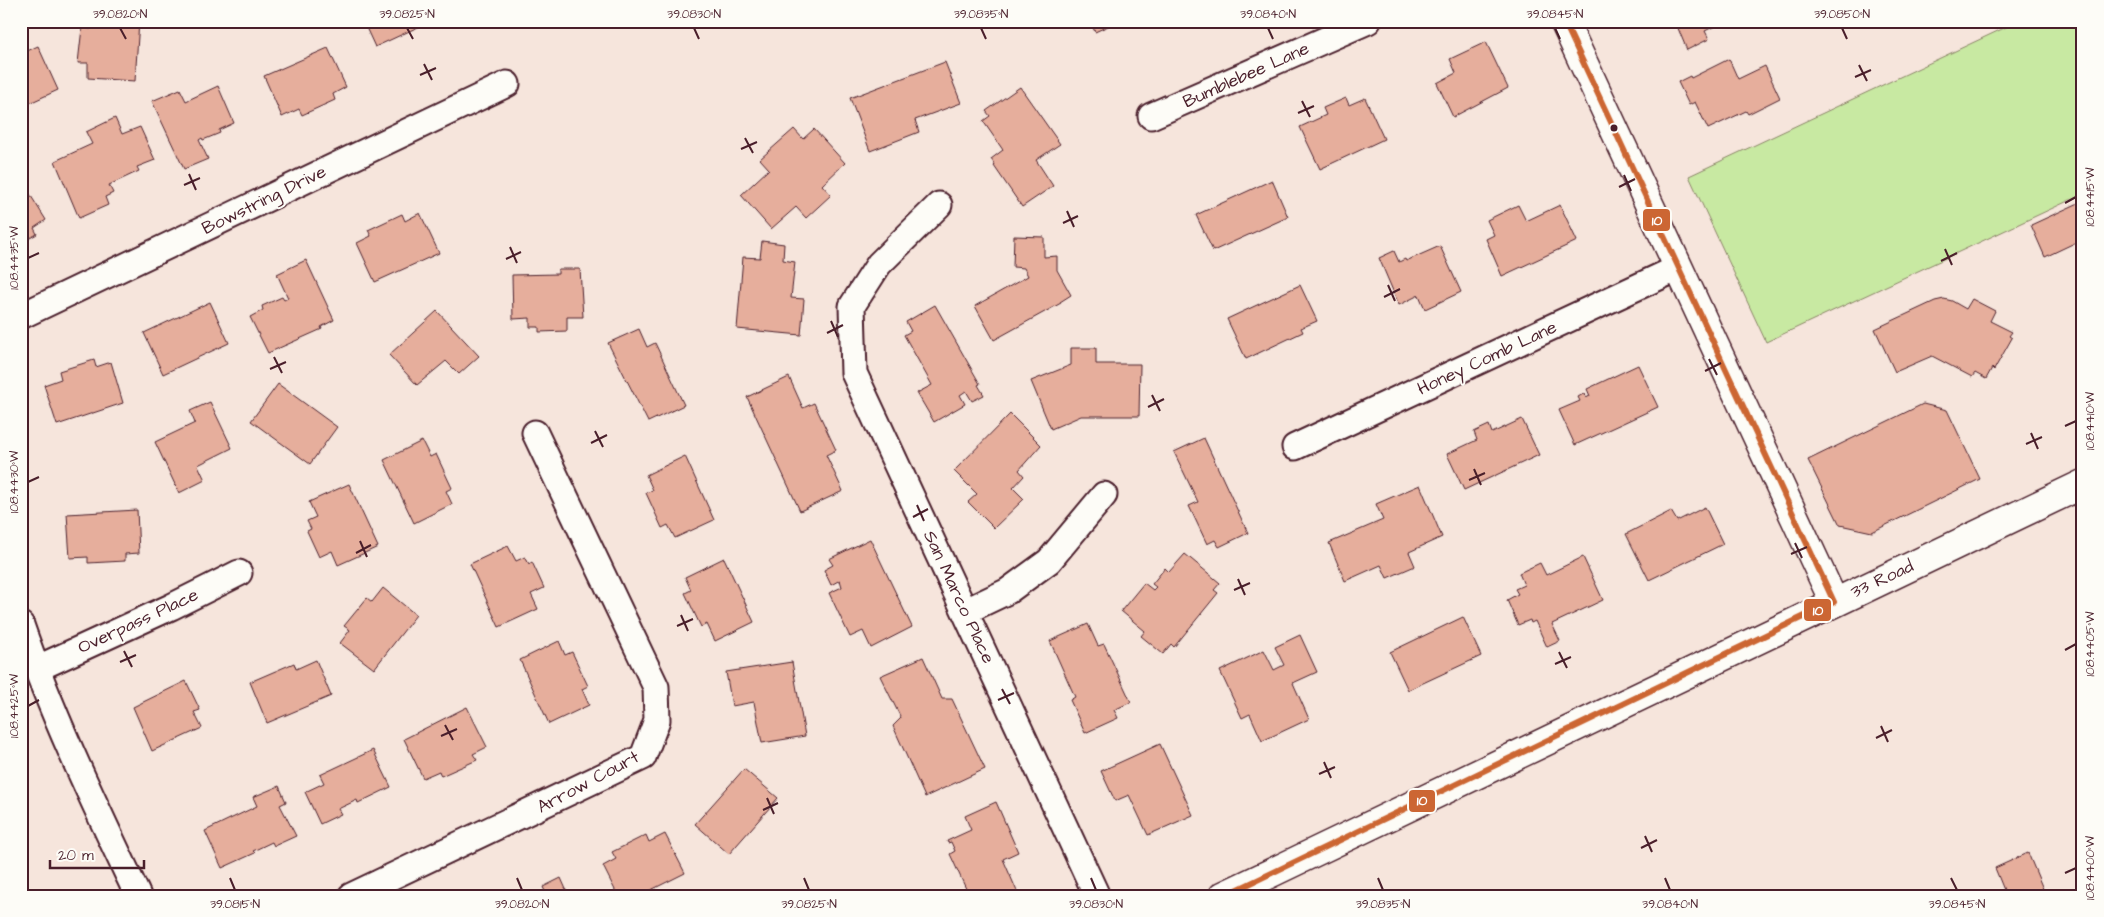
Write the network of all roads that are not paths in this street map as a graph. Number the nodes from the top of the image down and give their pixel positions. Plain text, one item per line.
1 (1368, 21) edge
2 (1564, 21) edge
3 (507, 84) dead end
4 (1151, 116) dead end
5 (939, 204) dead end
6 (1678, 268) junction
7 (21, 316) edge
8 (536, 433) dead end
9 (1295, 447) dead end
10 (2083, 484) edge
11 (1104, 495) dead end
12 (239, 573) dead end
13 (1834, 602) junction
14 (966, 611) junction
15 (21, 625) edge
16 (36, 668) junction
17 (138, 896) edge
18 (351, 896) edge
19 (1098, 896) edge
20 (1223, 896) edge

1 - 4 street, Bumblebee Lane
2 - 6 main road
3 - 7 street, Bowstring Drive
5 - 14 street, San Marco Place
6 - 9 street, Honey Comb Lane
6 - 13 main road
8 - 18 street, Arrow Court
10 - 13 main road, 33 Road
11 - 14 street
12 - 16 street, Overpass Place
13 - 20 main road, 33 Road
14 - 19 street, San Marco Place
15 - 16 street
16 - 17 street

